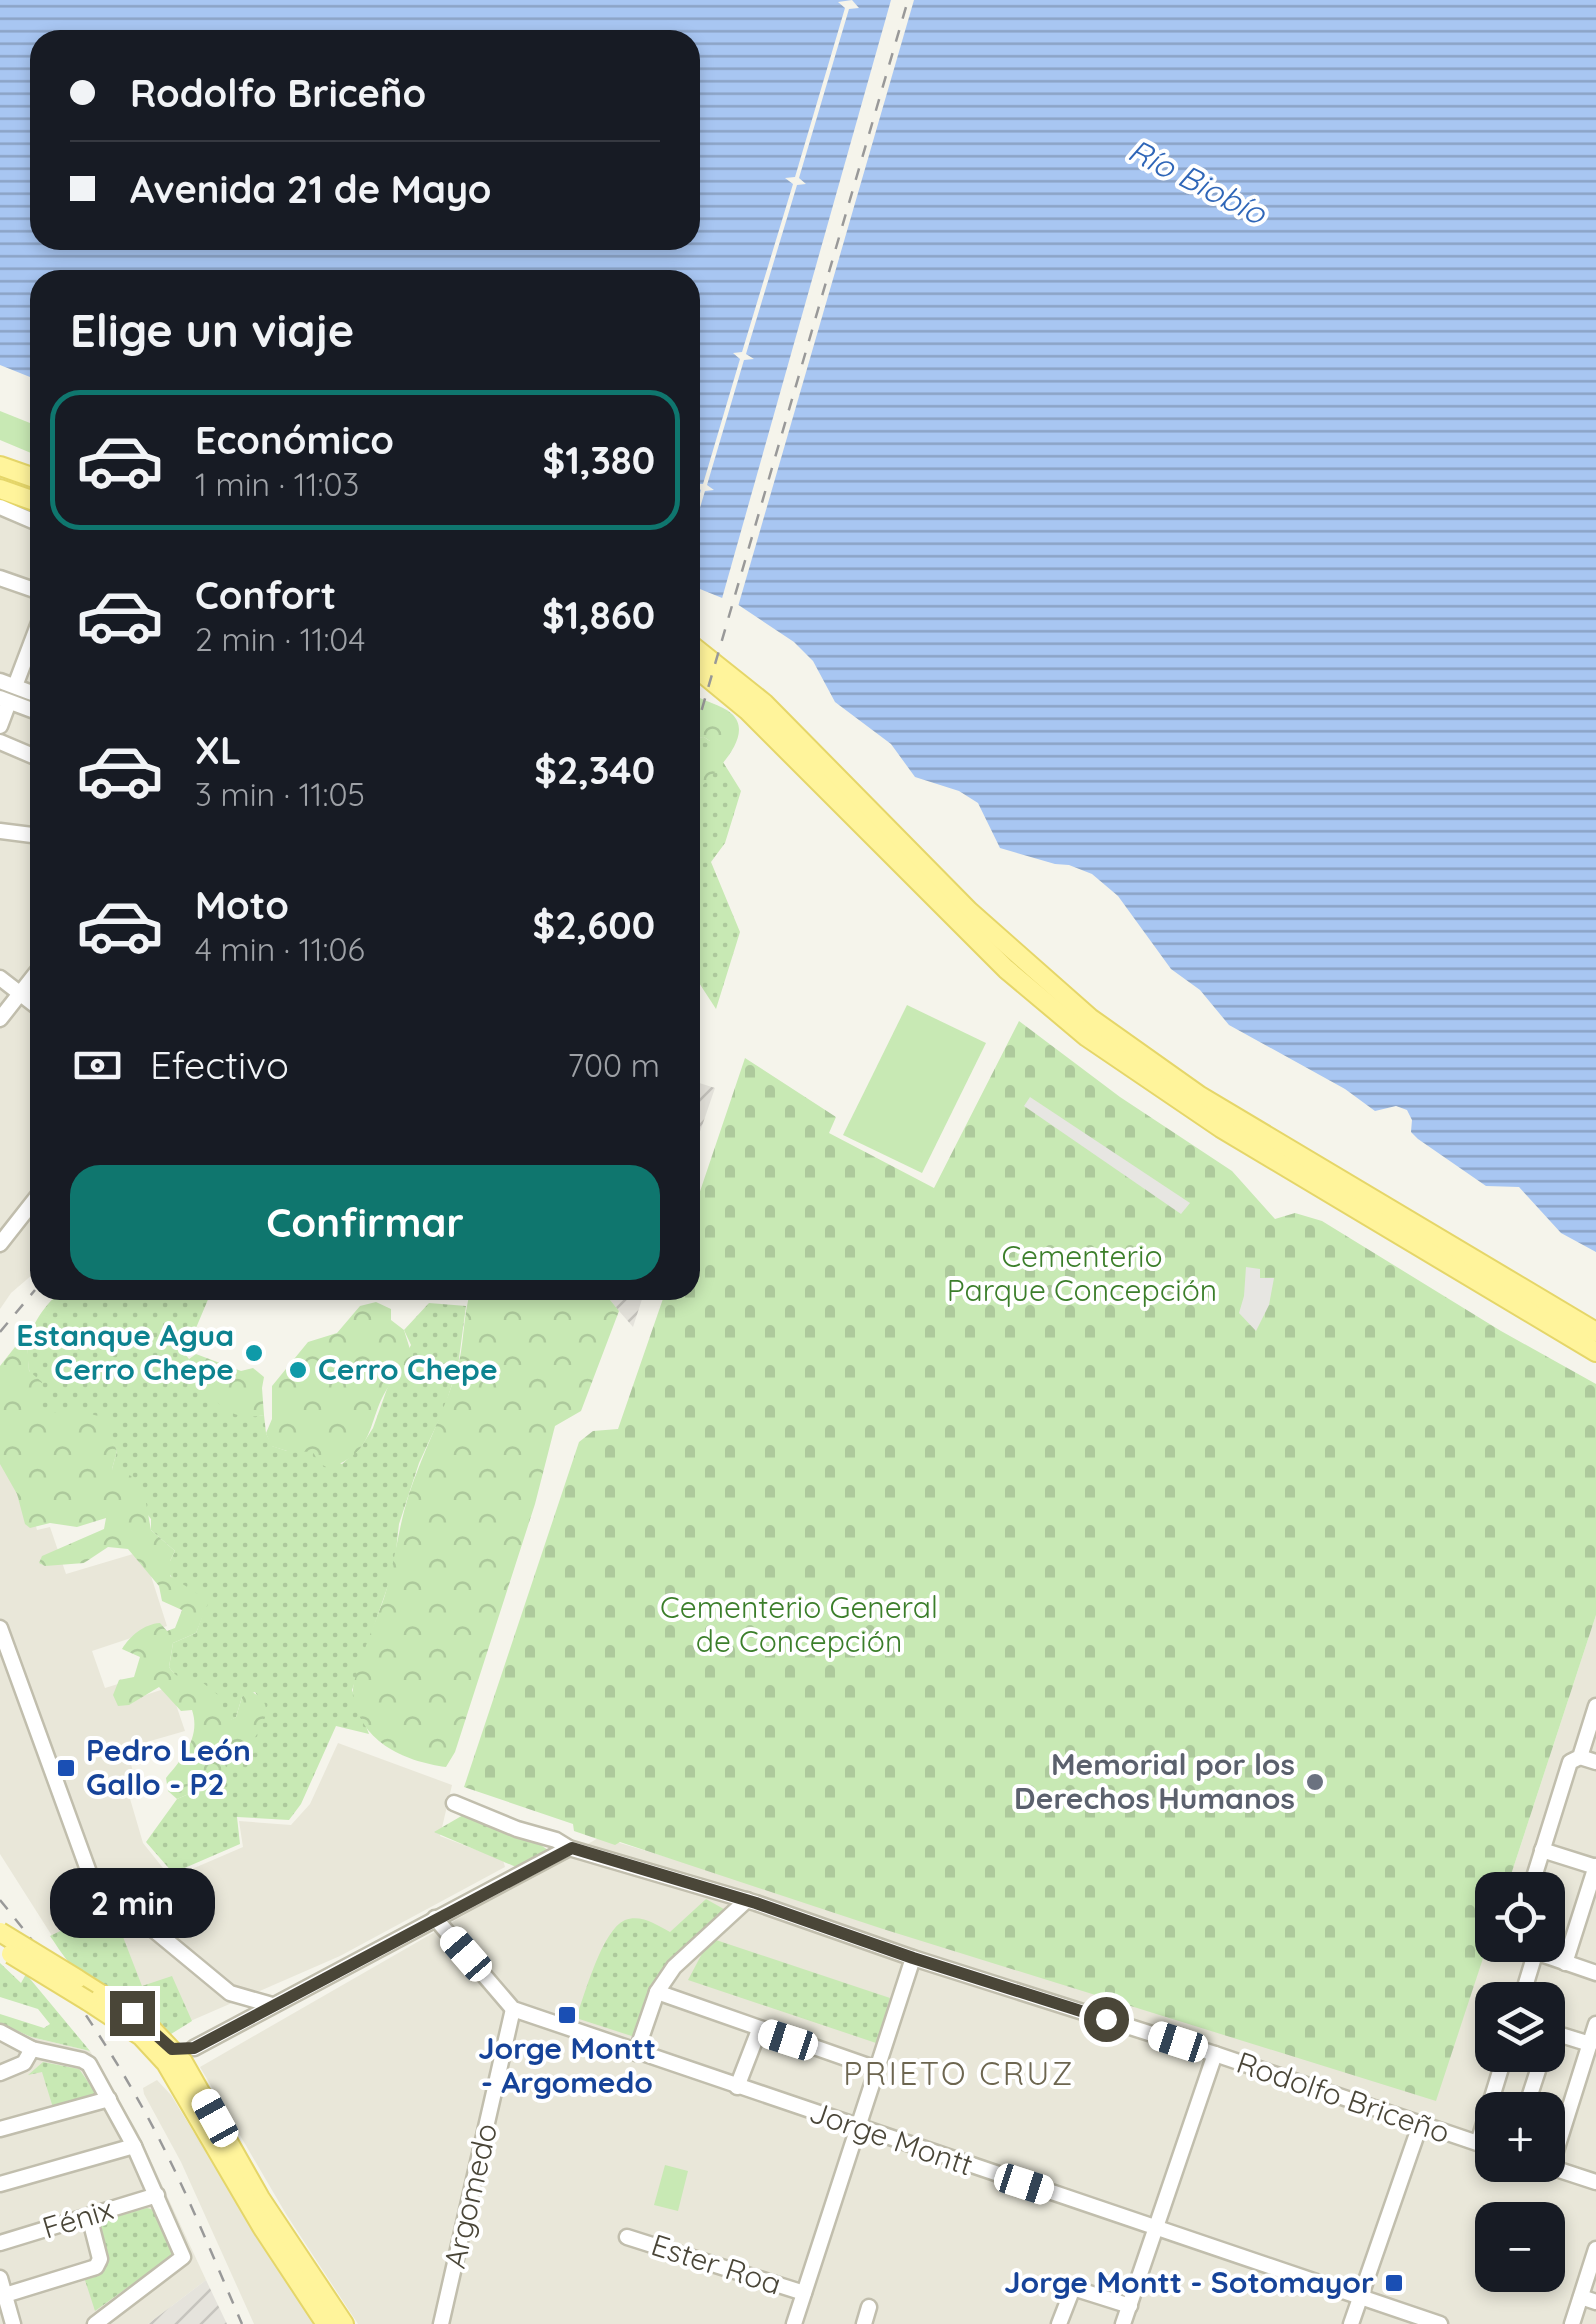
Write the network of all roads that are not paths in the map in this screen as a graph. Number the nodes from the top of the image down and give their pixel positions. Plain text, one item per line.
1 (0, 466) edge
2 (30, 476) edge
3 (0, 489) edge
4 (30, 500) edge
5 (0, 507) edge
6 (30, 520) edge
7 (0, 578) edge
8 (30, 588) edge
9 (30, 639) edge
10 (700, 652) edge
11 (700, 671) edge
12 (7, 684) edge
13 (4, 700) edge
14 (30, 709) edge
15 (0, 726) edge
16 (0, 742) edge
17 (30, 755) edge
18 (0, 830) edge
19 (30, 834) edge
20 (0, 978) edge
21 (30, 980) edge
22 (20, 993) junction
23 (30, 1001) edge
24 (0, 1019) edge
25 (30, 1201) edge
26 (6, 1223) edge
27 (0, 1244) edge
28 (1596, 1332) edge
29 (1596, 1352) edge
30 (0, 1628) edge
31 (1596, 1706) edge
32 (1580, 1757) junction
33 (1596, 1762) edge
34 (454, 1803) dead end
35 (568, 1848) junction
36 (1542, 1850) junction
37 (1596, 1866) edge
38 (1535, 1872) edge
39 (747, 1900) junction
40 (434, 1918) junction
41 (0, 1932) edge
42 (5, 1950) edge
43 (913, 1958) junction
44 (1560, 1962) edge
45 (1566, 1964) junction
46 (1596, 1973) edge
47 (657, 1992) junction
48 (230, 1993) junction
49 (272, 2005) junction
50 (513, 2009) junction
51 (1596, 2024) edge
52 (233, 2027) junction
53 (759, 2030) junction
54 (0, 2032) edge
55 (1565, 2038) edge
56 (1590, 2044) junction
57 (194, 2048) junction
58 (32, 2049) junction
59 (172, 2049) junction
60 (636, 2053) junction
61 (1214, 2054) junction
62 (877, 2069) junction
63 (188, 2070) junction
64 (0, 2073) edge
65 (737, 2087) junction
66 (109, 2099) junction
67 (1565, 2117) edge
68 (1420, 2125) junction
69 (858, 2128) junction
70 (0, 2129) edge
71 (1475, 2143) edge
72 (134, 2146) junction
73 (1565, 2172) edge
74 (1596, 2182) edge
75 (0, 2184) edge
76 (156, 2195) junction
77 (89, 2216) junction
78 (1156, 2228) junction
79 (627, 2237) dead end
80 (0, 2243) edge
81 (1596, 2249) edge
82 (0, 2278) edge
83 (804, 2293) junction
84 (5, 2295) junction
85 (1360, 2297) junction
86 (1581, 2297) junction
87 (1596, 2302) edge
88 (1130, 2306) junction
89 (870, 2307) dead end
90 (13, 2324) edge
91 (95, 2324) edge
92 (326, 2324) edge
93 (344, 2324) edge
94 (441, 2324) edge
95 (794, 2324) edge
96 (864, 2324) edge
97 (1058, 2324) edge
98 (1124, 2324) edge
99 (1351, 2324) edge
100 (1440, 2324) edge
101 (1572, 2324) edge

1 - 2 main road
3 - 4 main road
5 - 6 street
7 - 8 street
9 - 12 street
10 - 28 main road
11 - 29 main road
13 - 14 street
13 - 15 street
16 - 17 street
18 - 19 street
20 - 22 street
21 - 22 street
22 - 23 street
22 - 24 street
25 - 26 street
26 - 27 street
30 - 48 street
31 - 32 street
32 - 33 street
32 - 36 street
34 - 35 street, Rodolfo Briceño
35 - 39 street, Rodolfo Briceño
35 - 40 street
36 - 37 street
36 - 38 street
37 - 45 street
39 - 43 street, Rodolfo Briceño
39 - 47 street
40 - 49 street
40 - 50 street, Jorge Montt
41 - 59 main road, bridge
42 - 92 main road, bridge
43 - 61 street, Rodolfo Briceño
43 - 62 street
44 - 45 street
45 - 46 street
47 - 53 street
47 - 60 street
48 - 49 street
48 - 52 street
49 - 52 street
50 - 60 street, Jorge Montt
50 - 94 street, Argomedo
51 - 56 street
52 - 57 street
53 - 62 street
53 - 65 street
54 - 58 street
55 - 56 street
56 - 67 street
57 - 59 main road
57 - 63 main road
58 - 64 street
58 - 66 street
59 - 63 main road
60 - 65 street, Jorge Montt
61 - 68 street, Rodolfo Briceño
61 - 78 street
62 - 69 street
63 - 93 main road
65 - 69 street, Jorge Montt
66 - 70 street
66 - 72 street
68 - 71 street, Rodolfo Briceño
68 - 85 street
69 - 78 street, Jorge Montt
69 - 83 street
72 - 75 street
72 - 76 street
73 - 74 street
76 - 77 street, Fénix
76 - 91 street
77 - 80 street, Fénix
77 - 84 street
78 - 85 street, Jorge Montt
78 - 88 street
79 - 83 street, Ester Roa
81 - 86 street
82 - 84 street
83 - 95 street
84 - 90 street
85 - 99 street
85 - 100 street, Jorge Montt
86 - 87 street
86 - 101 street
88 - 97 street
88 - 98 street
89 - 96 street

